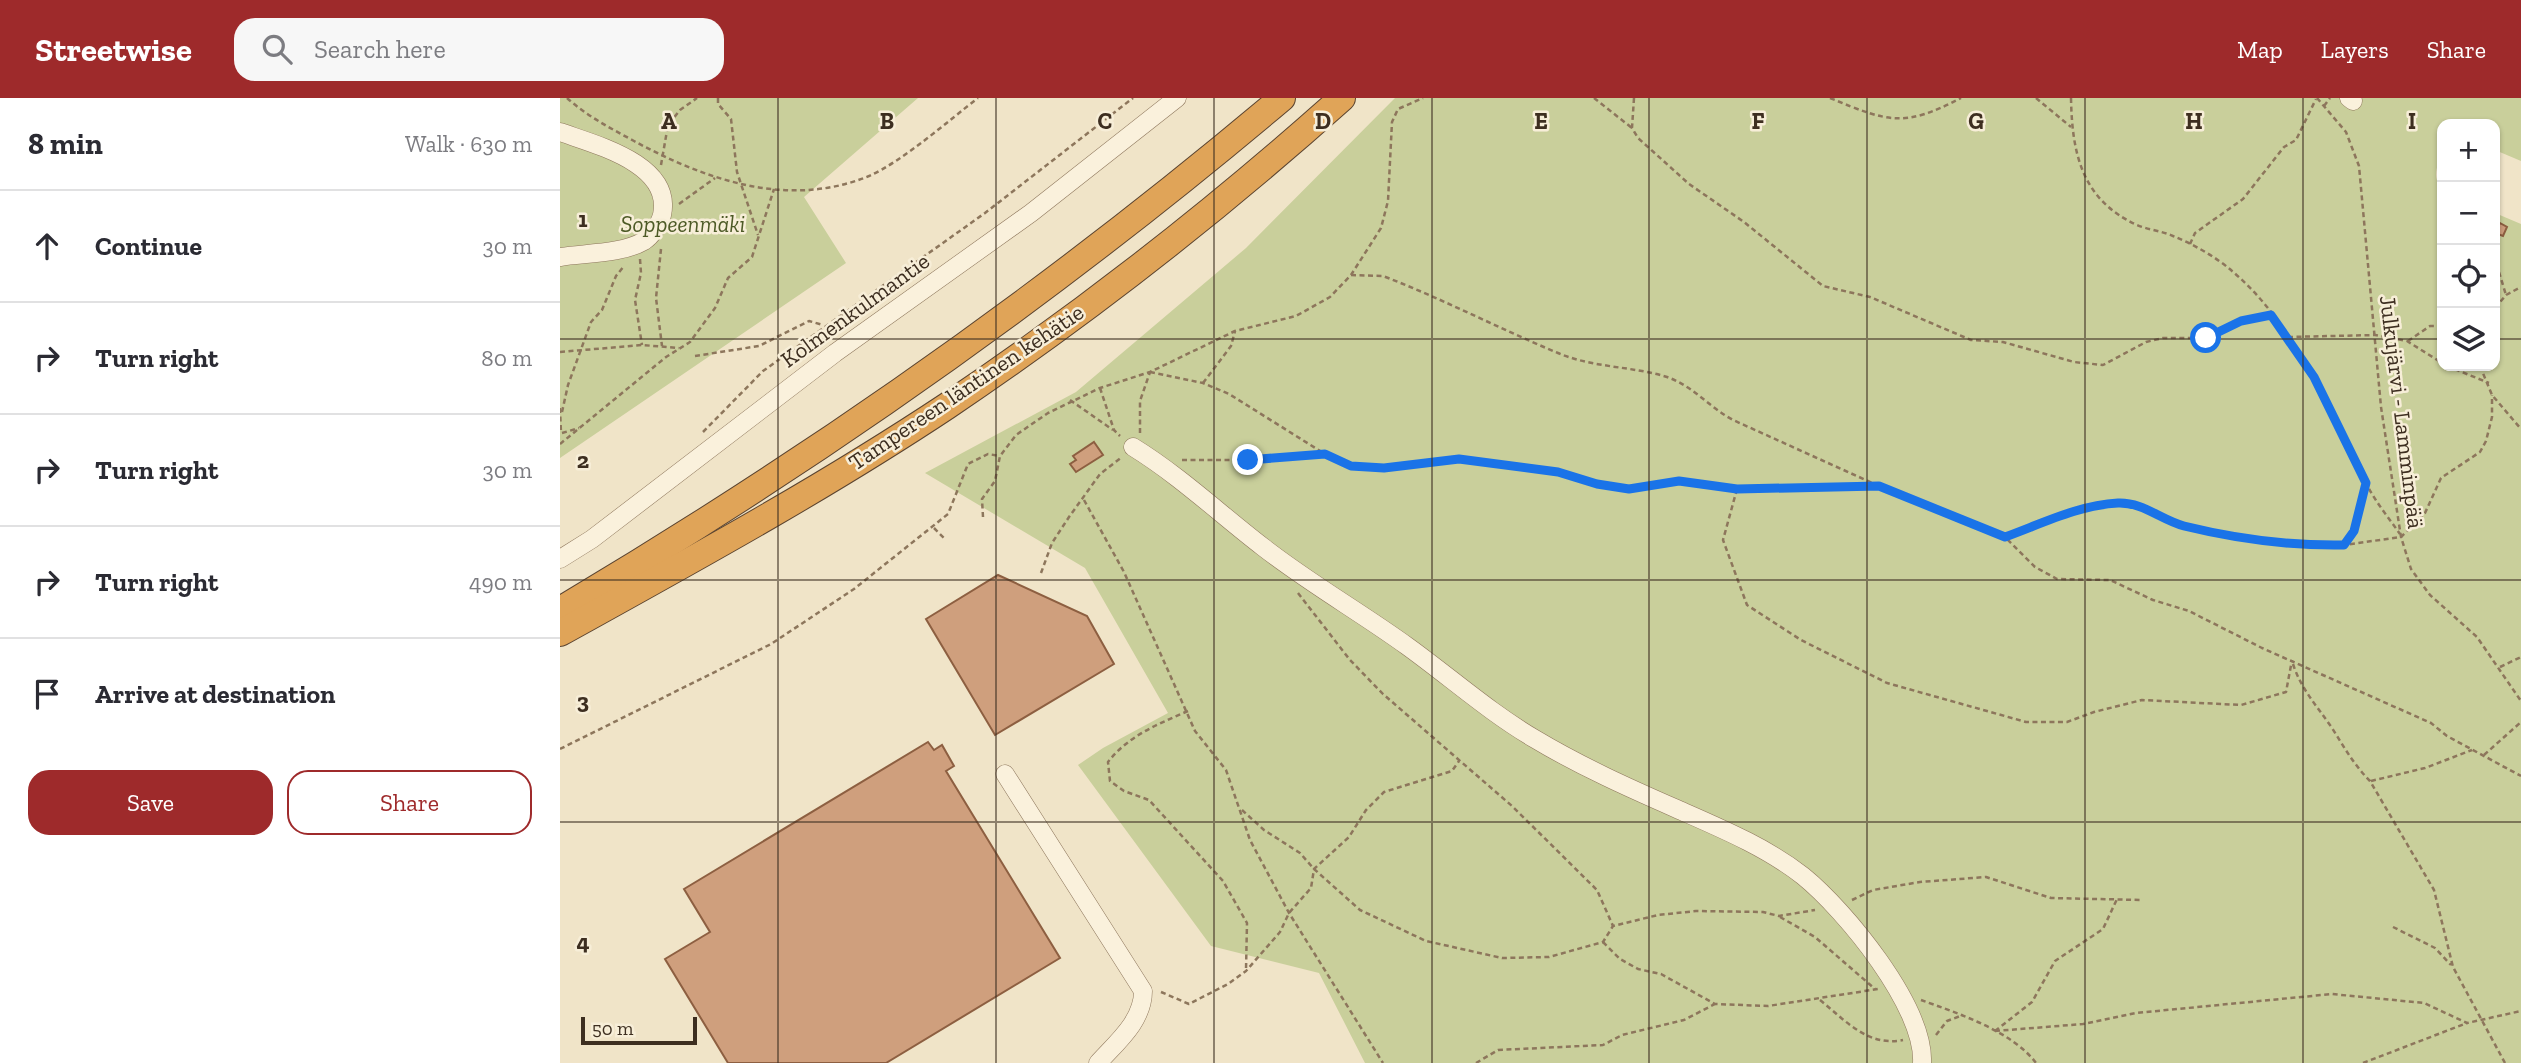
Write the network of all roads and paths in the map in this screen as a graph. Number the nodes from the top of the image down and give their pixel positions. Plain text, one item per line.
1 (567, 98) edge
2 (697, 98) edge
3 (718, 98) edge
4 (978, 98) edge
5 (1133, 98) edge
6 (1177, 98) edge
7 (1282, 98) edge
8 (1342, 98) edge
9 (1423, 98) edge
10 (1594, 98) edge
11 (1634, 98) edge
12 (1830, 98) edge
13 (1961, 98) edge
14 (2036, 98) edge
15 (2071, 98) edge
16 (2317, 98) edge
17 (2330, 98) edge
18 (2323, 106) junction
19 (2071, 127) junction
20 (1632, 128) junction
21 (560, 132) edge
22 (663, 157) junction
23 (715, 178) junction
24 (743, 185) junction
25 (774, 189) junction
26 (652, 231) junction
27 (758, 235) junction
28 (2190, 244) junction
29 (560, 257) edge
30 (624, 266) dead end
31 (1351, 275) junction
32 (2500, 275) edge
33 (2521, 287) edge
34 (2506, 295) junction
35 (2500, 302) edge
36 (2271, 315) junction
37 (823, 325) junction
38 (2437, 326) edge
39 (1235, 331) junction
40 (2375, 335) junction
41 (2288, 337) junction
42 (2407, 341) junction
43 (642, 345) junction
44 (662, 346) junction
45 (679, 348) junction
46 (582, 350) junction
47 (560, 352) edge
48 (695, 356) dead end
49 (2437, 360) edge
50 (2459, 371) edge
51 (2483, 371) edge
52 (1150, 372) junction
53 (1203, 383) junction
54 (2489, 383) junction
55 (1100, 388) junction
56 (2492, 395) junction
57 (1070, 400) junction
58 (561, 410) edge
59 (579, 428) junction
60 (2521, 429) edge
61 (1114, 430) junction
62 (561, 433) edge
63 (701, 434) dead end
64 (560, 444) edge
65 (1133, 447) junction
66 (1325, 454) junction
67 (1000, 456) junction
68 (1162, 465) junction
69 (2366, 483) junction
70 (1879, 486) junction
71 (1737, 489) junction
72 (1084, 500) junction
73 (982, 517) dead end
74 (934, 528) junction
75 (2005, 537) junction
76 (2401, 537) junction
77 (945, 539) dead end
78 (2344, 545) junction
79 (560, 559) edge
80 (1289, 568) junction
81 (1041, 573) dead end
82 (560, 610) edge
83 (560, 634) edge
84 (2521, 657) edge
85 (2292, 660) junction
86 (2500, 667) junction
87 (2521, 701) edge
88 (1188, 711) junction
89 (2521, 722) edge
90 (560, 750) edge
91 (2472, 750) junction
92 (2484, 755) junction
93 (1459, 761) junction
94 (1004, 774) dead end
95 (2521, 776) edge
96 (2370, 781) junction
97 (1242, 810) junction
98 (1314, 870) junction
99 (2117, 899) junction
100 (2143, 901) dead end
101 (1837, 906) junction
102 (1289, 913) junction
103 (1779, 916) junction
104 (1614, 926) junction
105 (2393, 928) dead end
106 (1603, 942) junction
107 (2454, 967) junction
108 (1246, 971) junction
109 (1139, 985) junction
110 (1875, 989) junction
111 (1901, 993) junction
112 (1820, 1000) junction
113 (1715, 1004) junction
114 (2521, 1011) edge
115 (1963, 1015) junction
116 (2480, 1021) junction
117 (2467, 1023) junction
118 (1996, 1031) junction
119 (1922, 1051) edge
120 (1098, 1063) edge
121 (1383, 1063) edge
122 (1476, 1063) edge
123 (2036, 1063) edge
124 (2363, 1063) edge
125 (2505, 1063) edge

1 - 22 path
2 - 22 path
3 - 24 path
4 - 25 path
5 - 37 path
6 - 79 street, Kolmenkulmantie
7 - 82 highway, Tampereen läntinen kehätie
8 - 83 highway, Tampereen läntinen kehätie
9 - 31 path
10 - 20 path
11 - 20 path
12 - 13 path
14 - 19 path
15 - 19 path
16 - 18 path, Julkujärvi - Lamminpää
16 - 28 path
17 - 18 path
18 - 40 path, Julkujärvi - Lamminpää
19 - 28 path
20 - 36 path
21 - 26 street
22 - 23 path
23 - 24 path
23 - 26 path
24 - 25 path
24 - 27 path
25 - 27 path
26 - 29 street
26 - 43 path
26 - 44 path
27 - 45 path
28 - 36 path
30 - 46 path
31 - 39 path
31 - 70 path
32 - 34 path
33 - 34 path
34 - 35 path
36 - 41 path
37 - 48 path
37 - 63 path
38 - 42 path
39 - 52 path
39 - 53 path
40 - 41 path
40 - 42 path
40 - 76 path, Julkujärvi - Lamminpää
41 - 69 path
42 - 49 path
43 - 44 path
43 - 46 path
44 - 45 path
45 - 59 path
46 - 47 path
46 - 58 path
50 - 54 path
51 - 54 path
52 - 53 path
52 - 55 path
52 - 65 path
53 - 66 path
54 - 56 path
55 - 57 path
55 - 61 path
56 - 60 path
56 - 76 path
57 - 61 path
57 - 67 path
58 - 62 path
59 - 62 path
59 - 64 path
61 - 65 path
65 - 68 street
65 - 72 path
66 - 68 path
66 - 71 path
67 - 73 path
67 - 74 path
68 - 80 street
69 - 76 path
69 - 78 path
70 - 71 path
70 - 75 path
71 - 85 path
72 - 81 path
72 - 88 path
74 - 77 path
74 - 90 path
75 - 78 path
75 - 85 path
76 - 78 path
76 - 86 path, Julkujärvi - Lamminpää
80 - 93 path
80 - 101 street
84 - 86 path
85 - 91 path
85 - 96 path
86 - 87 path, Julkujärvi - Lamminpää
88 - 97 path
88 - 108 path
89 - 92 path
91 - 92 path
91 - 96 path
92 - 95 path
93 - 98 path
93 - 104 path
94 - 109 street
96 - 107 path
97 - 98 path
97 - 102 path
98 - 102 path
98 - 106 path
99 - 100 path
99 - 101 path
99 - 118 path
101 - 103 path
101 - 111 street
102 - 108 path
102 - 121 path
103 - 104 path
103 - 110 path
104 - 106 path
105 - 107 path
106 - 113 path
107 - 116 path
108 - 109 path
109 - 120 street
110 - 111 path
110 - 112 path
111 - 115 path
111 - 119 street
112 - 113 path
112 - 119 path
113 - 122 path
114 - 116 path
115 - 118 path
115 - 119 path
116 - 117 path
116 - 125 path
117 - 118 path
117 - 124 path
118 - 123 path

